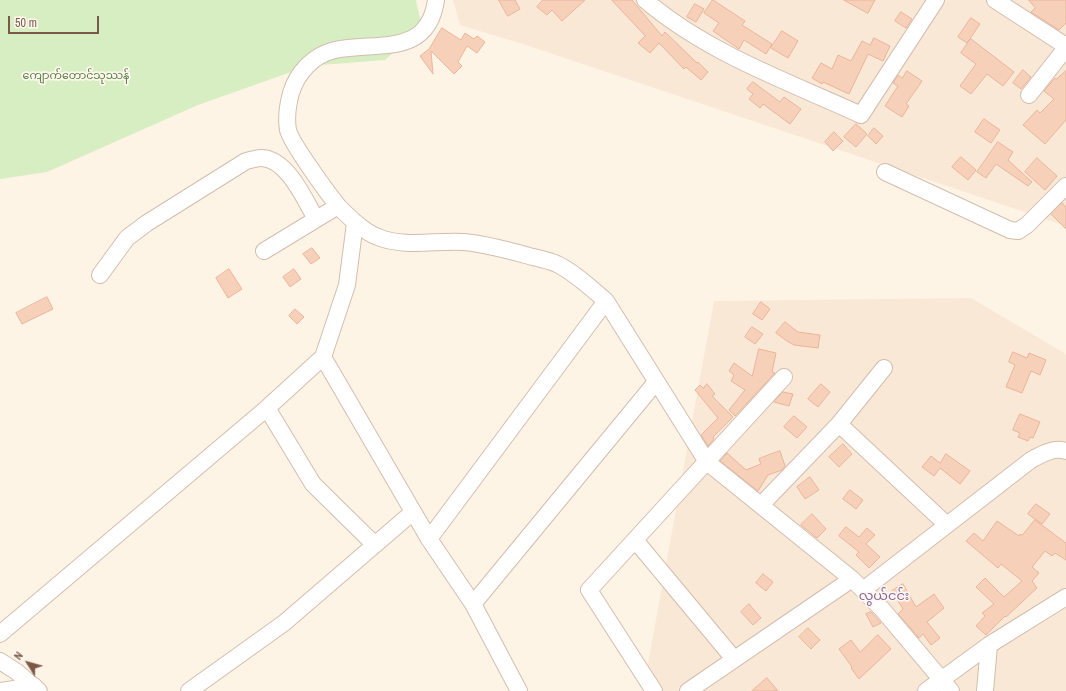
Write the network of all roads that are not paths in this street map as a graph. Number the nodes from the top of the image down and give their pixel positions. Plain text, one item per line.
1 (436, 0) edge
2 (645, 0) edge
3 (936, 0) edge
4 (995, 0) edge
5 (1065, 43) edge
6 (1029, 95) dead end
7 (885, 172) dead end
8 (1066, 186) edge
9 (338, 206) junction
10 (316, 219) junction
11 (355, 223) junction
12 (264, 251) dead end
13 (100, 275) dead end
14 (606, 300) junction
15 (324, 357) junction
16 (884, 368) dead end
17 (784, 376) dead end
18 (656, 382) junction
19 (267, 408) junction
20 (839, 424) junction
21 (1066, 450) edge
22 (707, 462) junction
23 (761, 505) junction
24 (413, 512) junction
25 (947, 524) junction
26 (429, 539) junction
27 (635, 540) junction
28 (375, 544) junction
29 (858, 585) junction
30 (1066, 597) edge
31 (473, 604) junction
32 (0, 634) edge
33 (989, 645) junction
34 (734, 659) junction
35 (0, 661) edge
36 (940, 679) junction
37 (36, 688) edge
38 (11, 690) edge
39 (189, 691) edge
40 (519, 691) edge
41 (654, 691) edge
42 (688, 691) edge
43 (926, 691) edge
44 (951, 691) edge
45 (985, 691) edge

1 - 9 street
2 - 3 street
4 - 5 street
5 - 6 street
7 - 8 street
9 - 10 street
9 - 11 street
10 - 12 street
10 - 13 street
11 - 14 street
11 - 15 street
14 - 18 street
14 - 26 street
15 - 19 street
15 - 24 street
16 - 20 street
17 - 22 street
18 - 22 street
18 - 31 street
19 - 28 street
19 - 32 street
20 - 23 street
20 - 25 street
21 - 25 street
22 - 23 street
22 - 27 street
23 - 29 street
24 - 26 street
24 - 28 street
25 - 29 street
26 - 31 street
27 - 34 street
27 - 41 street
28 - 39 street
29 - 34 street
29 - 36 street
30 - 33 street
31 - 40 street
33 - 36 street
33 - 45 street
34 - 42 street
35 - 37 street
36 - 43 street
36 - 44 street
37 - 38 street

